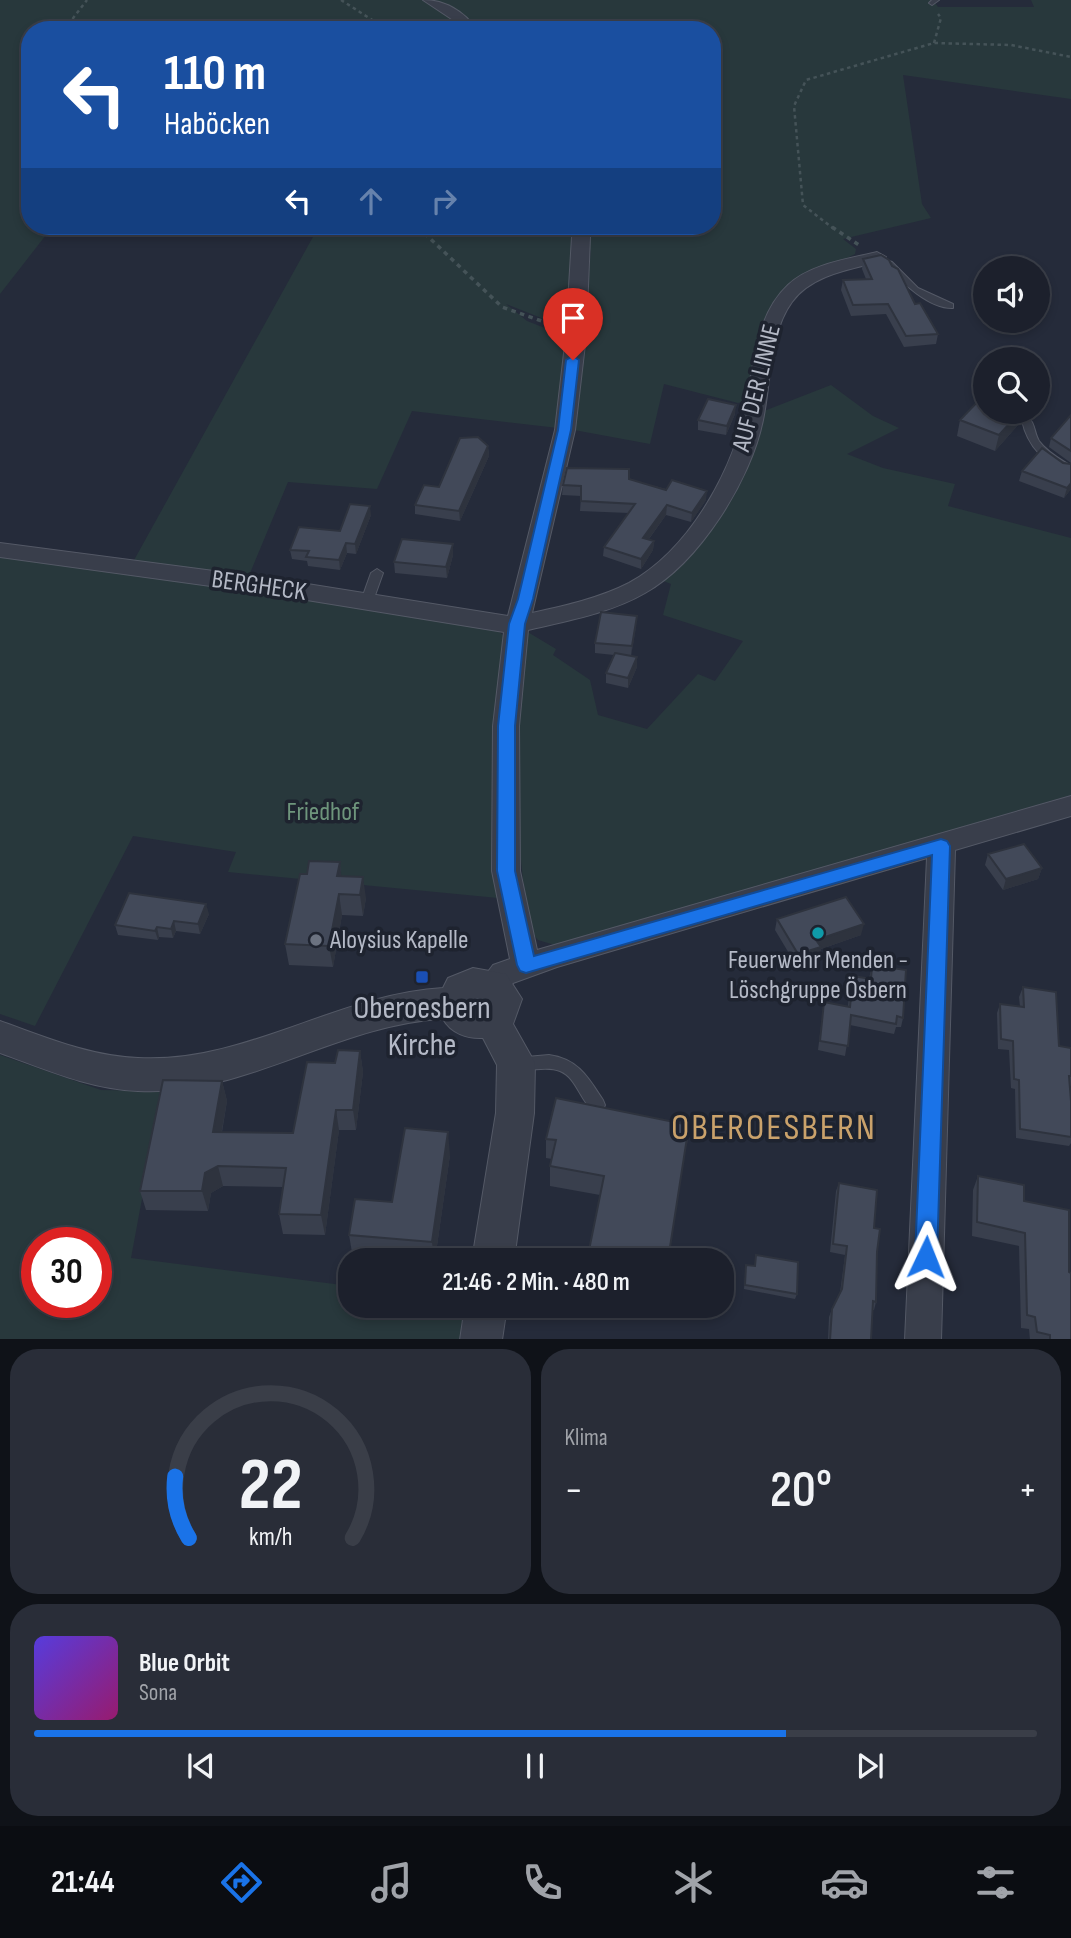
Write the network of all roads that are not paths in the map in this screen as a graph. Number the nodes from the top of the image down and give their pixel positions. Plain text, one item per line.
1 (430, 0) edge
2 (464, 21) edge
3 (580, 235) edge
4 (877, 257) joint
5 (950, 306) dead end
6 (1028, 424) edge
7 (1071, 471) edge
8 (0, 550) edge
9 (377, 573) dead end
10 (367, 601) junction
11 (517, 624) junction
12 (1071, 806) edge
13 (941, 846) junction
14 (526, 965) junction
15 (493, 1003) junction
16 (0, 1037) edge
17 (516, 1063) junction
18 (597, 1105) edge
19 (495, 1248) edge
20 (484, 1318) edge
21 (481, 1339) edge
22 (923, 1339) edge

1 - 2 street
3 - 11 street
4 - 5 lane
4 - 11 street, AUF DER LINNE
6 - 7 lane
8 - 10 street, BERGHECK
9 - 10 lane
10 - 11 street, BERGHECK
11 - 14 street
12 - 13 street
13 - 14 street
13 - 22 street
14 - 15 street
15 - 16 street
15 - 17 street
17 - 18 lane
17 - 19 street
20 - 21 street

